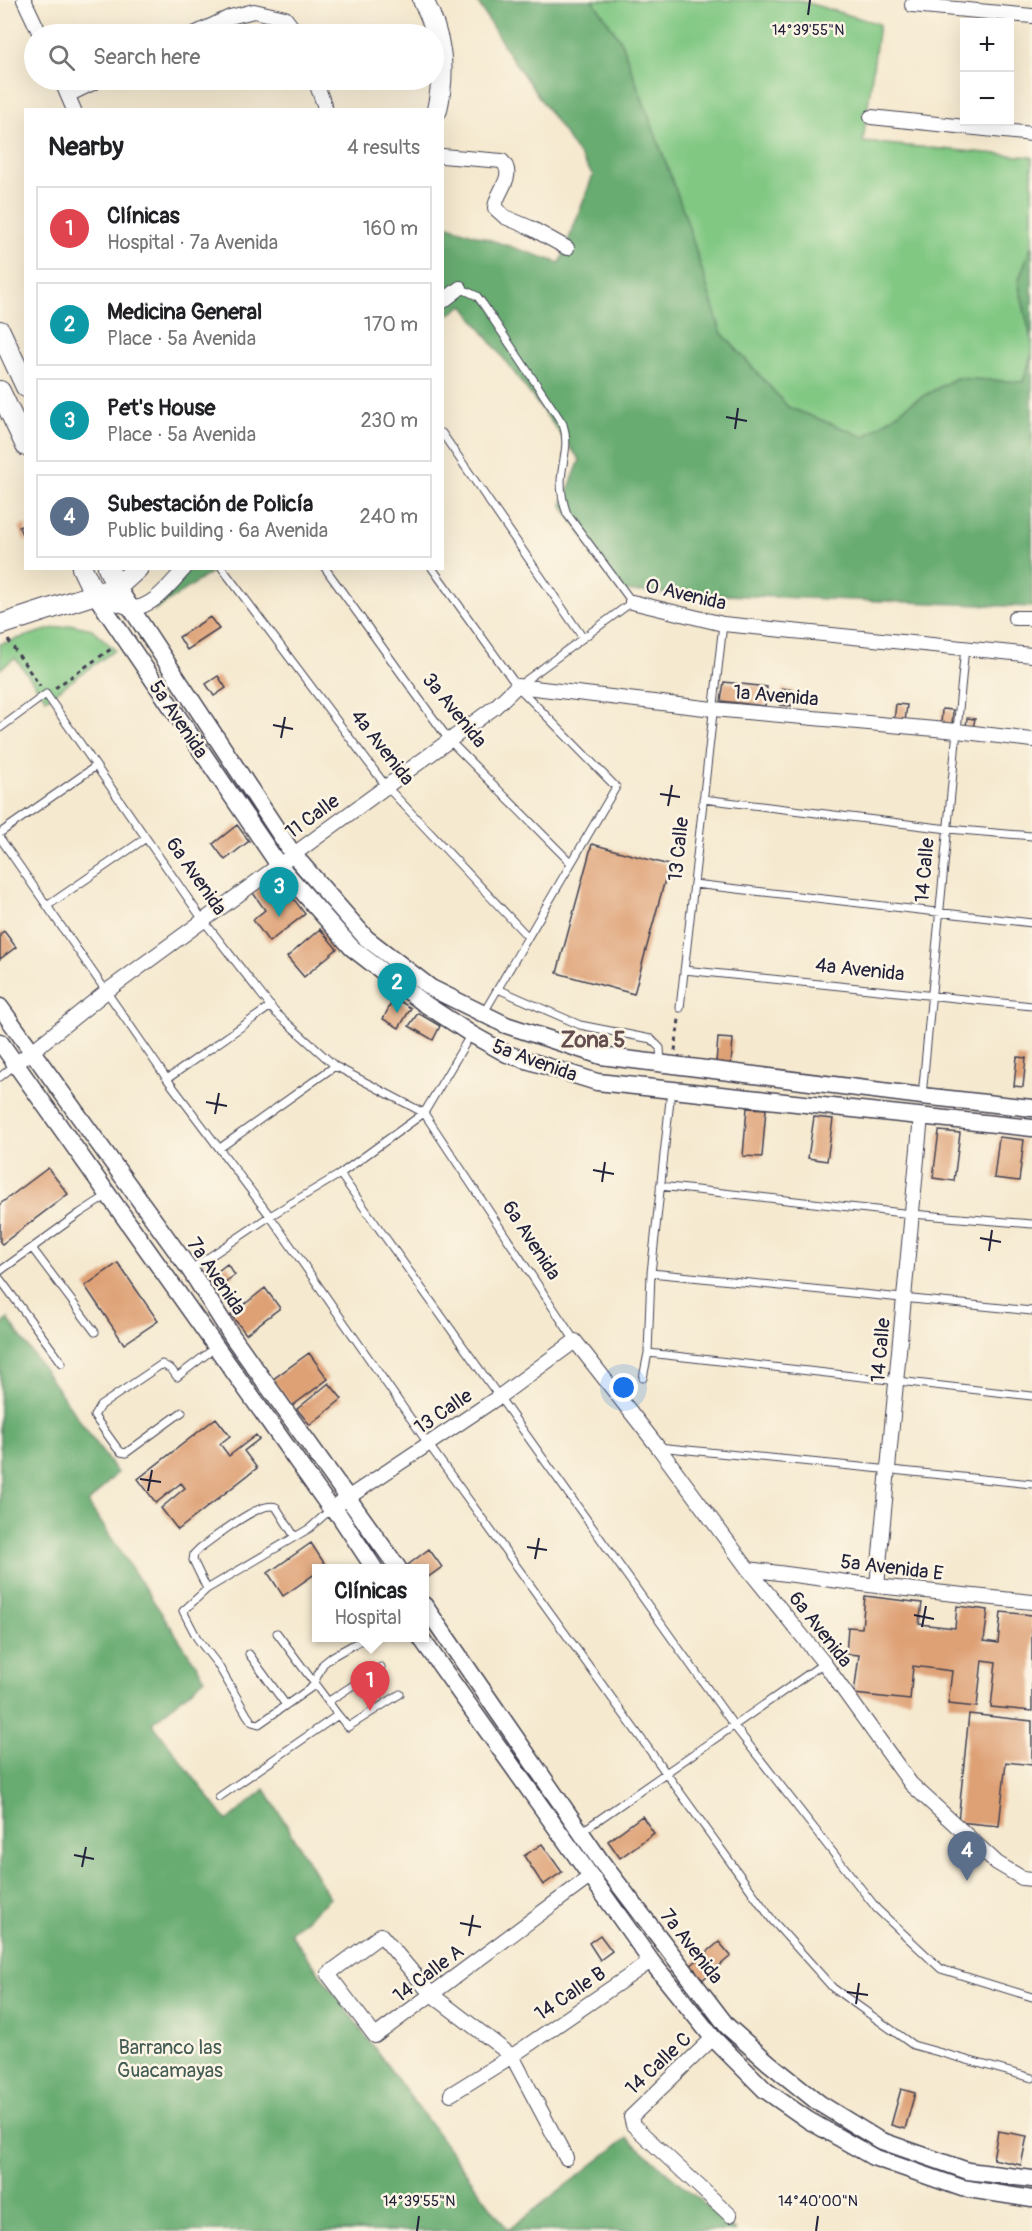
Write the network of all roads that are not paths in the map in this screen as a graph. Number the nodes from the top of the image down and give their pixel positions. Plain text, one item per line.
1 (24, 0) edge
2 (423, 0) edge
3 (912, 4) dead end
4 (1032, 16) edge
5 (35, 24) edge
6 (215, 24) edge
7 (290, 24) edge
8 (435, 24) edge
9 (66, 90) edge
10 (78, 90) edge
11 (319, 90) edge
12 (441, 90) edge
13 (68, 95) junction
14 (73, 108) edge
15 (325, 108) edge
16 (437, 108) edge
17 (871, 117) dead end
18 (1032, 134) edge
19 (444, 156) edge
20 (567, 248) dead end
21 (460, 288) joint
22 (444, 300) edge
23 (0, 331) edge
24 (24, 384) edge
25 (24, 389) edge
26 (2, 395) edge
27 (444, 436) edge
28 (24, 442) edge
29 (83, 570) edge
30 (109, 570) edge
31 (136, 570) edge
32 (183, 570) edge
33 (224, 570) edge
34 (326, 570) edge
35 (433, 570) edge
36 (117, 587) junction
37 (94, 593) junction
38 (632, 602) junction
39 (131, 608) junction
40 (1015, 618) dead end
41 (1032, 618) edge
42 (723, 624) junction
43 (3, 632) edge
44 (583, 638) junction
45 (965, 647) junction
46 (1032, 655) edge
47 (517, 686) junction
48 (713, 709) junction
49 (0, 728) edge
50 (957, 731) junction
51 (450, 740) junction
52 (1032, 740) edge
53 (96, 765) junction
54 (386, 786) junction
55 (703, 799) junction
56 (948, 828) junction
57 (0, 836) edge
58 (1032, 836) edge
59 (146, 838) junction
60 (293, 854) junction
61 (571, 863) junction
62 (279, 865) junction
63 (694, 884) junction
64 (48, 906) junction
65 (940, 914) junction
66 (203, 920) junction
67 (1032, 923) edge
68 (528, 937) junction
69 (684, 970) junction
70 (498, 988) junction
71 (107, 991) junction
72 (932, 996) junction
73 (271, 1006) junction
74 (1032, 1006) edge
75 (0, 1007) edge
76 (680, 1008) dead end
77 (483, 1014) junction
78 (471, 1034) junction
79 (0, 1042) edge
80 (32, 1052) junction
81 (16, 1064) junction
82 (667, 1064) junction
83 (334, 1066) junction
84 (0, 1077) edge
85 (167, 1079) junction
86 (671, 1091) junction
87 (922, 1096) junction
88 (1032, 1107) edge
89 (424, 1113) junction
90 (921, 1116) junction
91 (1032, 1128) edge
92 (219, 1148) junction
93 (340, 1174) junction
94 (660, 1186) junction
95 (108, 1195) junction
96 (912, 1214) junction
97 (270, 1216) junction
98 (1032, 1224) edge
99 (32, 1248) junction
100 (190, 1270) junction
101 (0, 1271) edge
102 (651, 1274) junction
103 (0, 1279) edge
104 (904, 1298) junction
105 (1032, 1311) edge
106 (95, 1332) dead end
107 (232, 1336) junction
108 (575, 1341) junction
109 (216, 1347) junction
110 (648, 1353) junction
111 (62, 1363) dead end
112 (643, 1378) dead end
113 (897, 1382) junction
114 (500, 1396) junction
115 (1032, 1396) edge
116 (182, 1412) dead end
117 (429, 1445) junction
118 (658, 1447) junction
119 (889, 1470) junction
120 (1032, 1484) edge
121 (349, 1498) junction
122 (331, 1509) junction
123 (295, 1537) junction
124 (371, 1564) edge
125 (395, 1564) edge
126 (748, 1569) junction
127 (878, 1586) junction
128 (207, 1589) junction
129 (1032, 1602) edge
130 (429, 1612) edge
131 (277, 1633) dead end
132 (358, 1642) edge
133 (424, 1642) edge
134 (249, 1654) dead end
135 (824, 1663) junction
136 (381, 1667) dead end
137 (315, 1681) junction
138 (400, 1694) dead end
139 (329, 1701) junction
140 (286, 1705) junction
141 (339, 1715) junction
142 (735, 1727) junction
143 (666, 1775) junction
144 (219, 1797) dead end
145 (581, 1832) junction
146 (591, 1876) junction
147 (1032, 1879) edge
148 (651, 1961) junction
149 (431, 1994) junction
150 (1032, 1997) edge
151 (713, 2038) junction
152 (512, 2056) junction
153 (1032, 2078) edge
154 (451, 2094) dead end
155 (566, 2158) dead end
156 (1032, 2179) edge
157 (1032, 2199) edge
158 (730, 2215) dead end

1 - 5 street
2 - 8 main road
3 - 4 street
6 - 7 street
9 - 13 street
10 - 13 street
11 - 15 street
12 - 16 main road
13 - 14 street
17 - 18 street
19 - 20 street
21 - 22 street
21 - 38 lane, 0 Avenida
23 - 24 main road
25 - 26 main road
26 - 28 main road
27 - 44 lane
29 - 37 main road, 5a Avenida
30 - 36 main road, 5a Avenida
31 - 36 main road
32 - 39 street
33 - 54 lane, 4a Avenida
34 - 51 lane, 3a Avenida
35 - 47 lane
36 - 37 main road
36 - 39 street, 5a Avenida
37 - 39 street
37 - 43 main road
37 - 62 street, 5a Avenida
38 - 42 street, 0 Avenida
38 - 44 lane, 11 Calle
39 - 60 street, 5a Avenida
40 - 41 street
42 - 45 street, 0 Avenida
42 - 48 lane, 13 Calle
44 - 47 lane, 11 Calle
45 - 46 street, 0 Avenida
45 - 50 lane, 14 Calle
47 - 48 street, 1a Avenida
47 - 51 street, 11 Calle
47 - 61 lane
48 - 50 street, 1a Avenida
48 - 55 lane, 13 Calle
49 - 53 lane, 6a Avenida
50 - 52 street, 1a Avenida
50 - 56 lane, 14 Calle
51 - 54 street, 11 Calle
51 - 61 lane, 3a Avenida
53 - 57 lane
53 - 59 lane, 6a Avenida
54 - 60 street, 11 Calle
54 - 68 lane, 4a Avenida
55 - 56 lane
55 - 63 lane, 13 Calle
56 - 58 lane
56 - 65 lane, 14 Calle
57 - 64 lane
59 - 64 lane
59 - 66 lane, 6a Avenida
60 - 62 street, 11 Calle
60 - 77 street, 5a Avenida
61 - 68 lane
62 - 66 street, 11 Calle
62 - 78 street, 5a Avenida
63 - 65 lane
63 - 69 lane, 13 Calle
64 - 71 lane
65 - 67 lane
65 - 72 lane, 14 Calle
66 - 71 street, 11 Calle
66 - 73 lane, 6a Avenida
68 - 70 lane
69 - 72 lane, 4a Avenida
69 - 76 lane, 13 Calle
70 - 77 lane
70 - 82 lane
71 - 80 street, 11 Calle
71 - 85 lane
72 - 74 lane, 4a Avenida
72 - 87 lane, 14 Calle
73 - 83 lane, 6a Avenida
73 - 85 lane
75 - 80 street, 7a Avenida
77 - 82 street, 5a Avenida
78 - 86 street, 5a Avenida
78 - 89 lane
79 - 81 street, 7a Avenida
80 - 81 street, 11 Calle
80 - 100 street, 7a Avenida
81 - 84 lane
81 - 95 street, 7a Avenida
82 - 87 street, 5a Avenida
83 - 89 lane, 6a Avenida
83 - 92 lane
85 - 92 lane
86 - 90 street, 5a Avenida
86 - 94 lane
87 - 88 street, 5a Avenida
89 - 93 lane
89 - 108 lane, 6a Avenida
90 - 91 street, 5a Avenida
90 - 96 street, 14 Calle
92 - 97 lane
93 - 97 lane
93 - 114 lane
94 - 96 lane
94 - 102 lane
95 - 99 lane
95 - 109 street, 7a Avenida
96 - 98 lane
96 - 104 street, 14 Calle
97 - 100 lane
97 - 117 lane
99 - 101 lane
99 - 106 lane
100 - 107 street, 7a Avenida
102 - 104 lane
102 - 110 lane
103 - 111 lane
104 - 105 lane
104 - 113 street, 14 Calle
107 - 109 street
107 - 121 street, 7a Avenida
108 - 114 street, 13 Calle
108 - 118 street, 6a Avenida
109 - 116 lane
109 - 122 street, 7a Avenida
110 - 112 lane
110 - 113 lane
113 - 115 lane
113 - 119 street, 14 Calle
114 - 117 street, 13 Calle
114 - 142 lane
117 - 121 street, 13 Calle
117 - 143 lane
118 - 119 lane
118 - 126 street, 6a Avenida
119 - 120 lane
119 - 127 street, 14 Calle
121 - 122 street, 13 Calle
121 - 125 street, 7a Avenida
122 - 123 lane
122 - 124 street, 7a Avenida
123 - 128 lane
123 - 128 lane
126 - 127 street, 5a Avenida E
126 - 135 street, 6a Avenida
127 - 129 street, 5a Avenida E
128 - 140 lane
130 - 145 street, 7a Avenida
131 - 137 lane
132 - 137 lane
133 - 146 street, 7a Avenida
134 - 140 lane
135 - 142 lane
135 - 147 street, 6a Avenida
136 - 139 lane
137 - 139 lane
137 - 140 lane
138 - 141 lane
139 - 141 lane
141 - 144 lane
142 - 143 lane
142 - 150 lane
143 - 145 lane
143 - 153 lane
145 - 156 street, 7a Avenida
146 - 148 street, 7a Avenida
146 - 149 street, 14 Calle A
148 - 151 street, 7a Avenida
148 - 152 street, 14 Calle B
149 - 149 street, 14 Calle A
149 - 152 street
151 - 157 street, 7a Avenida
151 - 158 street, 14 Calle C
152 - 154 street, 14 Calle B
152 - 155 street

